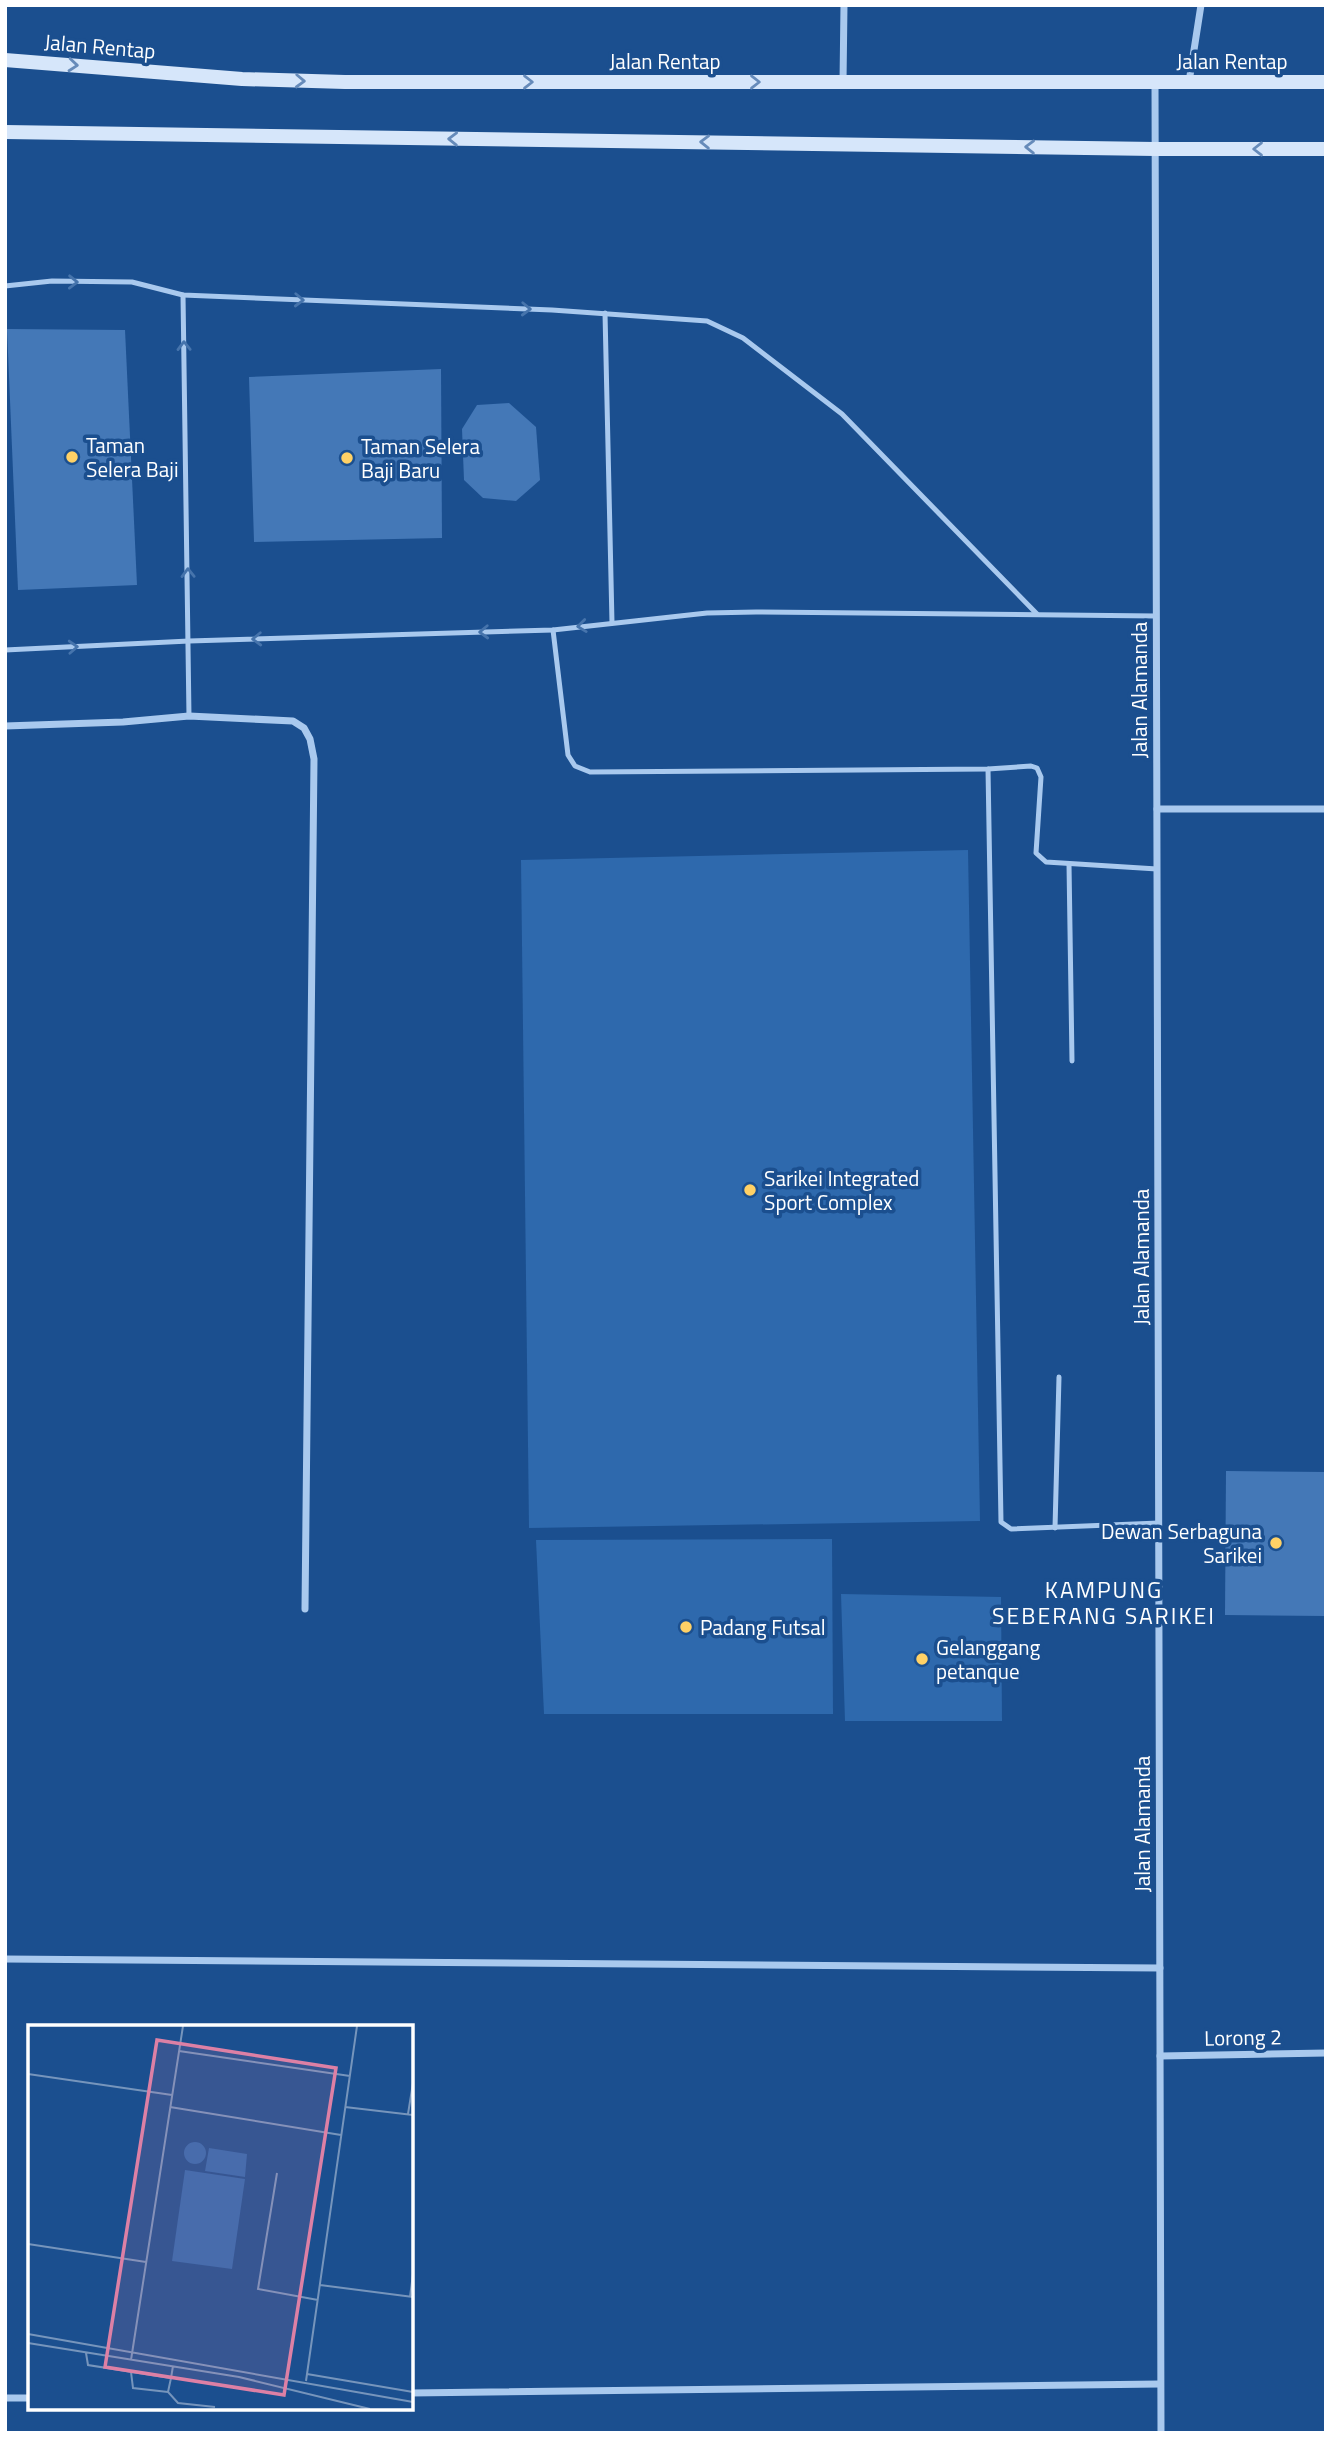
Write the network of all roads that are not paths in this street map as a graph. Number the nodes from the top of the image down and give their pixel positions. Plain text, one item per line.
1 (844, 5) edge
2 (1201, 5) edge
3 (5, 60) edge
4 (843, 82) junction
5 (1155, 82) junction
6 (1189, 82) junction
7 (1326, 82) edge
8 (5, 132) edge
9 (1155, 149) junction
10 (1326, 149) edge
11 (5, 286) edge
12 (183, 295) junction
13 (605, 313) junction
14 (1038, 615) junction
15 (1156, 616) junction
16 (612, 622) junction
17 (552, 630) junction
18 (189, 641) junction
19 (5, 650) edge
20 (189, 716) junction
21 (5, 726) edge
22 (988, 769) junction
23 (1157, 809) junction
24 (1326, 809) edge
25 (1069, 864) junction
26 (1157, 869) junction
27 (1072, 1061) dead end
28 (1059, 1377) dead end
29 (1159, 1523) junction
30 (1055, 1528) junction
31 (305, 1609) dead end
32 (5, 1959) edge
33 (1160, 1968) junction
34 (1326, 2053) edge
35 (1160, 2056) junction
36 (1160, 2384) junction
37 (413, 2393) edge
38 (5, 2398) edge
39 (28, 2398) edge
40 (1161, 2433) edge

1 - 4 street
2 - 6 street
3 -> 4 main road, Jalan Rentap
4 - 5 main road, Jalan Rentap
5 - 6 main road, Jalan Rentap
5 - 9 street, Jalan Alamanda
6 - 7 main road, Jalan Rentap
9 -> 8 main road
10 -> 9 main road
9 - 15 street, Jalan Alamanda
11 -> 12 lane
12 -> 13 lane
18 -> 12 lane
13 - 14 lane
13 - 16 lane
14 - 15 lane
14 - 16 lane
15 - 23 street, Jalan Alamanda
16 -> 17 lane
17 -> 18 lane
17 - 22 lane
19 -> 18 lane
18 - 20 lane
20 - 21 street
20 - 31 street
22 - 25 lane
22 - 30 lane
23 - 24 street
23 - 26 street, Jalan Alamanda
25 - 26 lane
25 - 27 lane
26 - 29 street, Jalan Alamanda
28 - 30 lane
29 - 30 lane
29 - 33 street, Jalan Alamanda
32 - 33 street
33 - 35 street, Jalan Alamanda
34 - 35 street, Lorong 2
35 - 36 street, Jalan Alamanda
36 - 37 street
36 - 40 street, Jalan Alamanda
38 - 39 street

